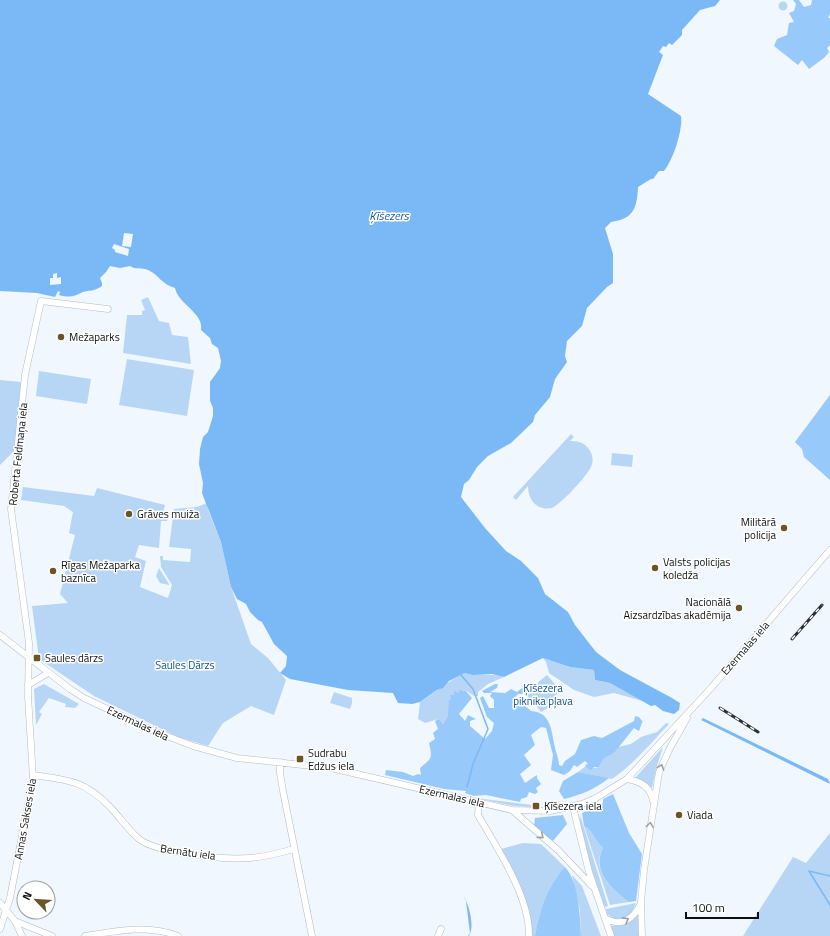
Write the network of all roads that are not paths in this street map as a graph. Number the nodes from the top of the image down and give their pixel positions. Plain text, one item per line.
1 (108, 309) dead end
2 (830, 550) edge
3 (0, 635) edge
4 (28, 656) junction
5 (48, 673) junction
6 (28, 685) junction
7 (690, 711) junction
8 (280, 762) junction
9 (34, 775) junction
10 (627, 779) junction
11 (479, 803) junction
12 (653, 805) junction
13 (573, 807) junction
14 (512, 810) junction
15 (294, 849) junction
16 (594, 889) junction
17 (0, 902) edge
18 (642, 902) junction
19 (7, 910) junction
20 (605, 918) junction
21 (14, 921) junction
22 (0, 929) edge
23 (441, 929) dead end
24 (22, 936) edge
25 (52, 936) edge
26 (85, 936) edge
27 (178, 936) edge
28 (312, 936) edge
29 (438, 936) edge
30 (529, 936) edge
31 (611, 936) edge
32 (642, 936) edge

1 - 4 street, Roberta Feldmaņa iela
2 - 7 street, Ezermalas iela
3 - 4 street, Ezermalas iela
4 - 5 street, Ezermalas iela
4 - 6 street, Annas Sakses iela
5 - 6 street
5 - 8 street, Ezermalas iela
6 - 9 street, Annas Sakses iela
7 - 10 street, Ezermalas iela
12 -> 7 street
8 - 11 street, Ezermalas iela
8 - 15 street
9 - 15 street, Bernātu iela
9 - 19 street, Annas Sakses iela
10 - 12 street
10 - 13 street, Ezermalas iela
11 - 14 street, Ezermalas iela
11 - 30 street
18 -> 12 street
13 - 14 street, Ezermalas iela
13 - 16 street
14 -> 16 street
15 - 28 street
16 - 20 street
17 - 19 street
20 -> 18 street
18 - 32 street
19 - 21 street
19 - 22 street, Annas Sakses iela
20 - 31 street
21 - 24 street
21 - 25 street
23 - 29 street
26 - 27 street

